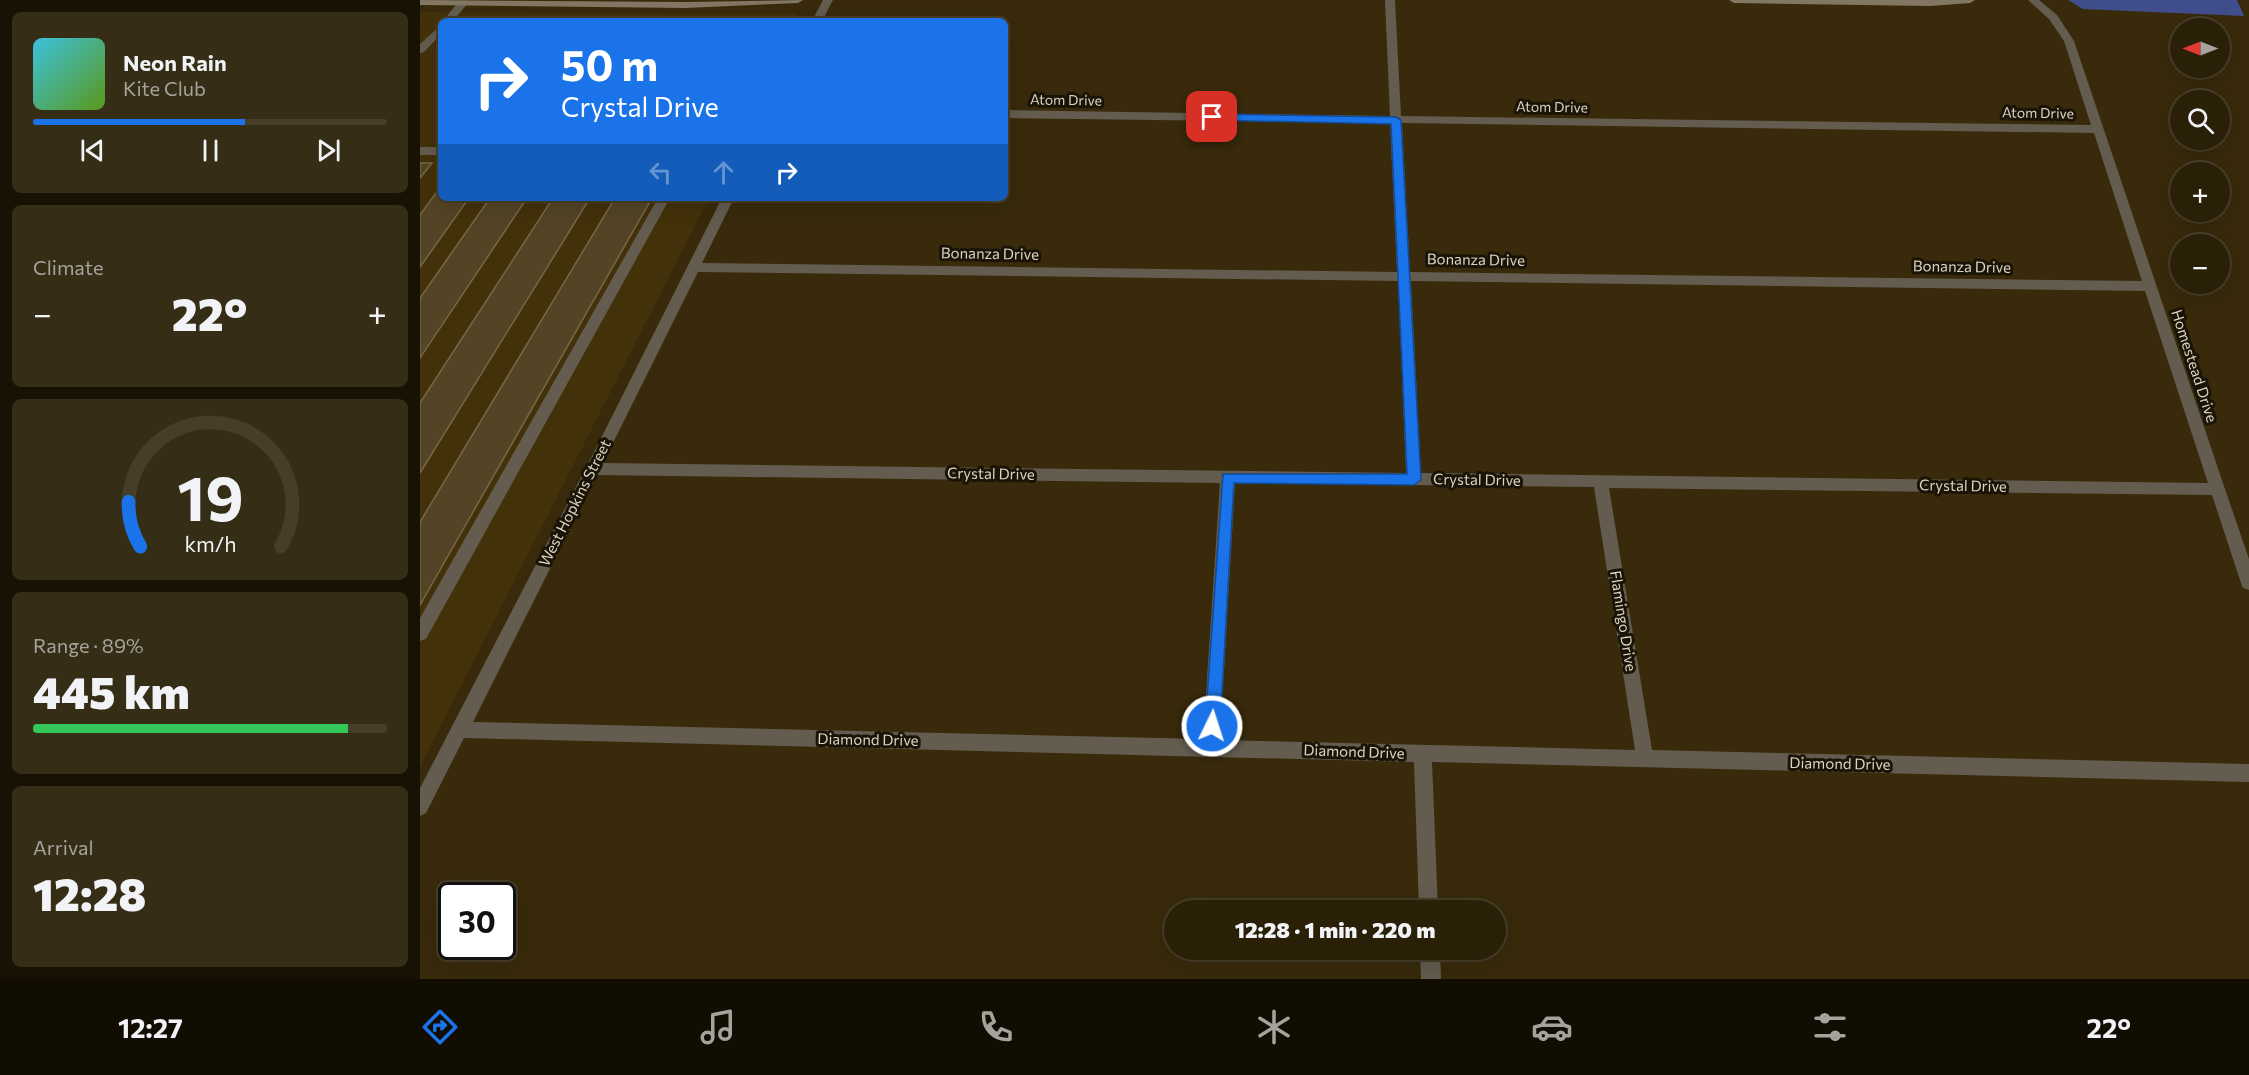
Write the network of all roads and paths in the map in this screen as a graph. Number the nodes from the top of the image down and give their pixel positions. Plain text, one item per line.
1 (798, 0) edge
2 (828, 0) edge
3 (1390, 0) edge
4 (1734, 0) edge
5 (1970, 0) edge
6 (2033, 0) edge
7 (420, 2) edge
8 (496, 2) edge
9 (713, 2) edge
10 (463, 3) junction
11 (450, 18) edge
12 (819, 18) edge
13 (437, 32) edge
14 (420, 36) edge
15 (420, 50) edge
16 (1008, 114) edge
17 (1396, 120) junction
18 (2098, 129) junction
19 (420, 151) edge
20 (438, 151) edge
21 (662, 201) edge
22 (727, 201) edge
23 (694, 267) junction
24 (1404, 275) junction
25 (2150, 286) junction
26 (593, 470) junction
27 (1228, 477) junction
28 (1414, 480) junction
29 (1601, 482) junction
30 (2218, 489) junction
31 (2249, 583) edge
32 (420, 634) edge
33 (459, 730) junction
34 (1211, 748) junction
35 (1424, 754) junction
36 (1645, 760) junction
37 (2249, 773) edge
38 (420, 807) edge
39 (1429, 900) edge
40 (1430, 960) edge
41 (1431, 979) edge

1 - 9 main road
2 - 12 street
3 - 17 street
4 - 5 main road
6 - 18 street, Homestead Drive
7 - 10 main road
8 - 9 main road
8 - 10 main road
10 - 11 street
13 - 14 street
13 - 15 street
16 - 17 street, Atom Drive
17 - 18 street, Atom Drive
17 - 24 street
18 - 25 street, Homestead Drive
19 - 20 street
21 - 32 street
22 - 23 street, West Hopkins Street
23 - 24 street, Bonanza Drive
23 - 26 street, West Hopkins Street
24 - 25 street, Bonanza Drive
24 - 28 street
25 - 30 street, Homestead Drive
26 - 27 street, Crystal Drive
26 - 33 street, West Hopkins Street
27 - 28 street, Crystal Drive
27 - 34 street
28 - 29 street, Crystal Drive
29 - 30 street, Crystal Drive
29 - 36 street, Flamingo Drive
30 - 31 street, Homestead Drive
33 - 34 street, Diamond Drive
33 - 38 street, West Hopkins Street
34 - 35 street, Diamond Drive
35 - 36 street, Diamond Drive
35 - 39 street
36 - 37 street, Diamond Drive
40 - 41 street

